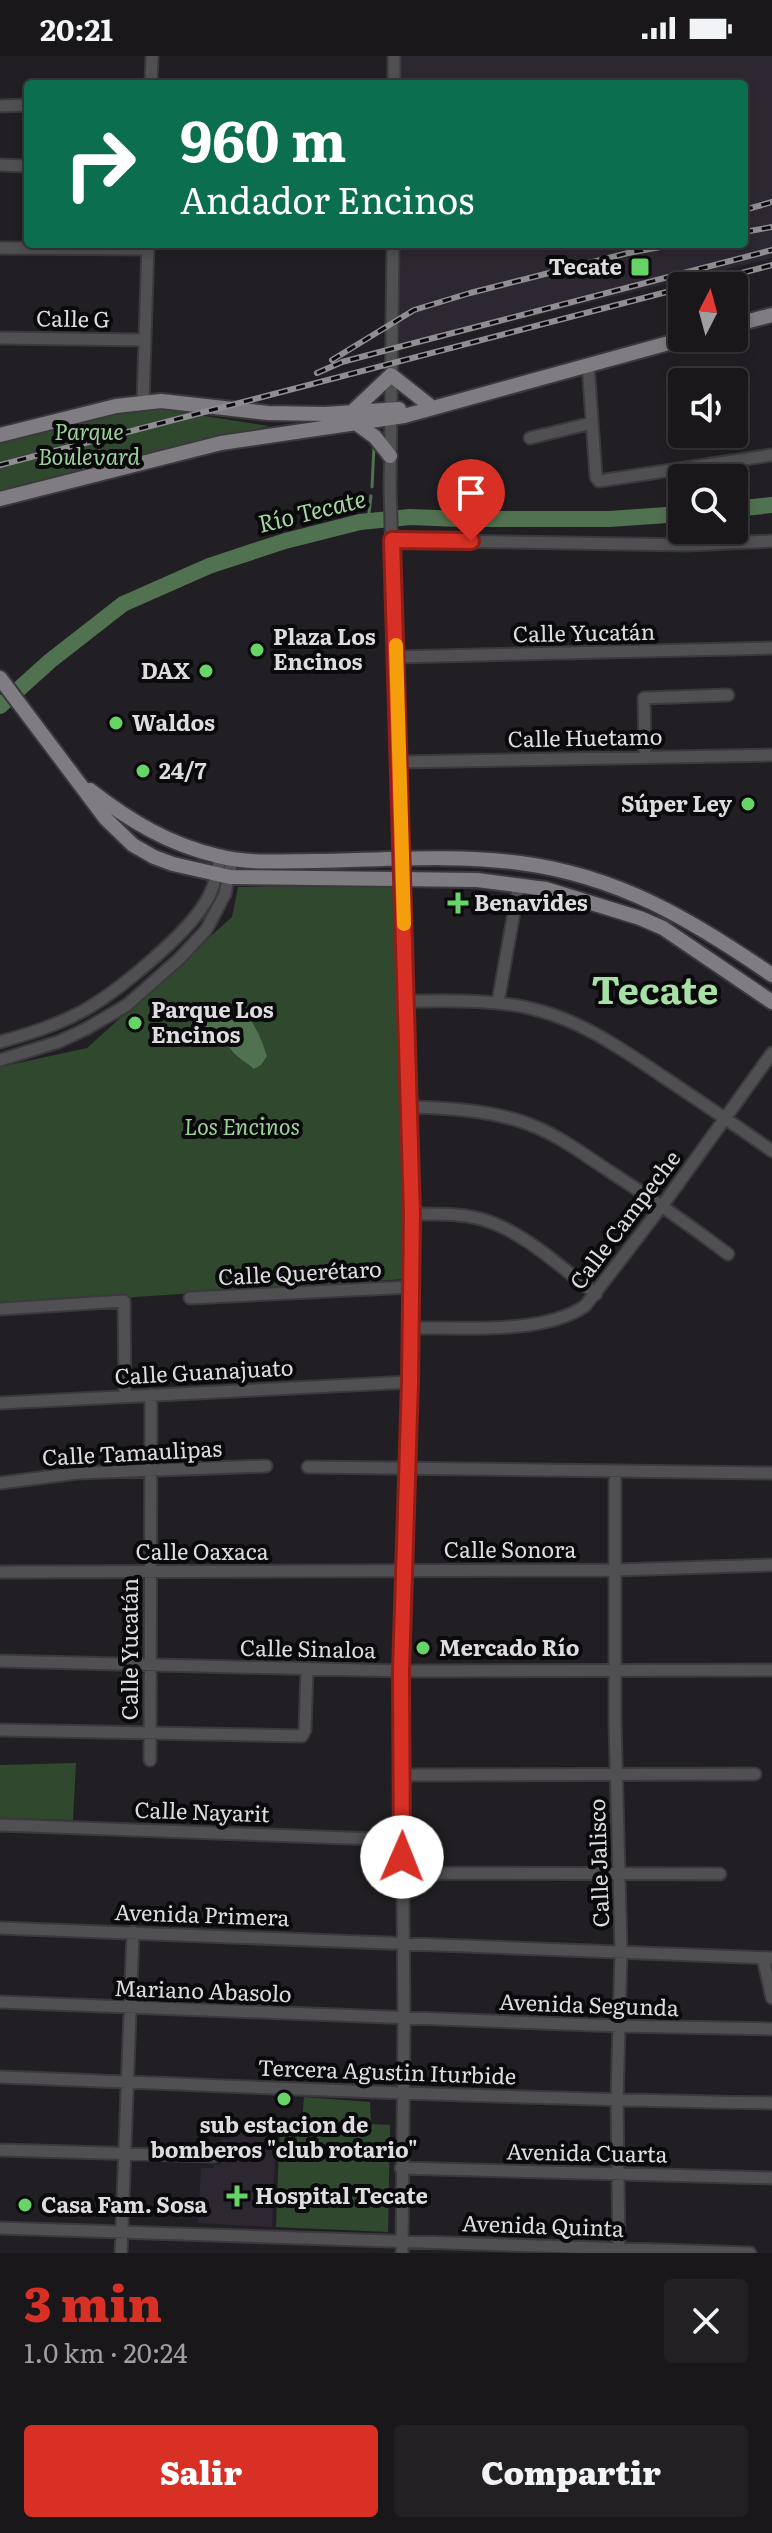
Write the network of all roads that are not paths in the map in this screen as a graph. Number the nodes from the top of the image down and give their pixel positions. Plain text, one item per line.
1 (152, 56) edge
2 (394, 56) edge
3 (151, 80) edge
4 (394, 80) edge
5 (24, 105) edge
6 (0, 106) edge
7 (0, 165) edge
8 (24, 166) edge
9 (0, 248) edge
10 (24, 248) edge
11 (148, 248) edge
12 (393, 248) edge
13 (772, 315) edge
14 (748, 321) edge
15 (0, 338) edge
16 (145, 340) junction
17 (668, 343) edge
18 (588, 364) junction
19 (391, 375) junction
20 (143, 402) junction
21 (447, 403) junction
22 (429, 405) junction
23 (390, 414) junction
24 (353, 418) junction
25 (592, 423) junction
26 (0, 435) edge
27 (530, 438) dead end
28 (772, 455) edge
29 (390, 456) junction
30 (0, 499) edge
31 (392, 540) junction
32 (772, 541) edge
33 (772, 648) edge
34 (396, 657) junction
35 (0, 678) edge
36 (728, 695) dead end
37 (772, 755) edge
38 (645, 756) junction
39 (400, 762) junction
40 (80, 782) junction
41 (226, 858) junction
42 (401, 859) junction
43 (223, 876) junction
44 (402, 880) junction
45 (519, 884) junction
46 (772, 975) edge
47 (406, 1001) junction
48 (498, 1002) junction
49 (772, 1002) edge
50 (0, 1042) edge
51 (772, 1053) edge
52 (0, 1060) edge
53 (410, 1107) junction
54 (726, 1119) junction
55 (772, 1151) edge
56 (662, 1206) junction
57 (412, 1214) junction
58 (728, 1254) dead end
59 (412, 1287) junction
60 (596, 1294) junction
61 (190, 1298) dead end
62 (0, 1309) edge
63 (411, 1328) junction
64 (410, 1382) junction
65 (151, 1395) junction
66 (125, 1396) junction
67 (0, 1403) edge
68 (266, 1466) dead end
69 (308, 1467) dead end
70 (407, 1469) junction
71 (152, 1472) junction
72 (615, 1472) junction
73 (772, 1473) edge
74 (0, 1483) edge
75 (772, 1565) edge
76 (616, 1570) junction
77 (404, 1571) junction
78 (0, 1572) edge
79 (151, 1572) junction
80 (0, 1661) edge
81 (151, 1666) junction
82 (307, 1669) junction
83 (616, 1670) junction
84 (772, 1670) edge
85 (401, 1671) junction
86 (0, 1730) edge
87 (150, 1732) junction
88 (150, 1760) dead end
89 (755, 1774) dead end
90 (402, 1775) junction
91 (616, 1776) junction
92 (0, 1825) edge
93 (403, 1840) junction
94 (401, 1873) junction
95 (618, 1874) junction
96 (720, 1874) dead end
97 (0, 1928) edge
98 (133, 1932) junction
99 (402, 1942) junction
100 (621, 1951) junction
101 (768, 1958) edge
102 (772, 1998) edge
103 (0, 2002) edge
104 (129, 2008) junction
105 (404, 2019) junction
106 (620, 2026) junction
107 (772, 2029) edge
108 (0, 2077) edge
109 (125, 2082) junction
110 (403, 2091) junction
111 (617, 2100) junction
112 (772, 2103) edge
113 (0, 2150) edge
114 (125, 2154) junction
115 (214, 2156) dead end
116 (401, 2168) junction
117 (619, 2174) junction
118 (772, 2178) edge
119 (0, 2228) edge
120 (122, 2233) junction
121 (402, 2247) edge
122 (619, 2251) edge
123 (121, 2253) edge
124 (750, 2253) edge

1 - 3 street
2 - 4 street
5 - 6 street
7 - 8 street
9 - 10 street
11 - 16 street
12 - 19 street
13 - 14 main road
15 - 16 street, Calle G
16 - 20 street
17 - 18 main road
18 - 21 main road
18 - 25 street
19 - 22 main road
19 - 23 street
19 - 24 main road
20 - 24 main road
20 - 26 main road
21 - 22 main road
21 - 23 main road
22 - 23 main road
23 - 24 main road
23 - 29 street
24 - 29 main road
24 - 30 main road
25 - 27 street
25 - 28 street
29 - 31 street
31 - 32 street
31 - 34 street
33 - 34 street, Calle Yucatán
34 - 39 street
35 - 40 main road
36 - 38 street
37 - 38 street, Calle Huetamo
38 - 39 street, Calle Huetamo
39 - 42 street
40 - 41 main road
40 - 43 main road
41 - 42 main road
41 - 43 street
42 - 44 street
42 - 46 main road
43 - 44 main road
43 - 50 street
43 - 52 street
44 - 45 main road
44 - 47 street
45 - 48 street
45 - 49 main road
47 - 48 street
47 - 53 street
48 - 54 street
51 - 54 street, Calle Campeche
53 - 56 street
53 - 57 street
54 - 55 street
54 - 56 street, Calle Campeche
56 - 58 street
56 - 60 street, Calle Campeche
57 - 59 street
57 - 60 street
59 - 61 street, Calle Querétaro
59 - 63 street
60 - 63 street, Calle Campeche
62 - 66 street
63 - 64 street
64 - 65 street, Calle Guanajuato
64 - 70 street
65 - 66 street, Calle Guanajuato
65 - 71 street, Calle Yucatán
66 - 67 street, Calle Guanajuato
68 - 71 street, Calle Tamaulipas
69 - 70 street
70 - 72 street
70 - 77 street
71 - 74 street, Calle Tamaulipas
71 - 79 street, Calle Yucatán
72 - 73 street
72 - 76 street, Calle Jalisco
75 - 76 street, Calle Sonora
76 - 77 street, Calle Sonora
76 - 83 street, Calle Jalisco
77 - 79 street, Calle Oaxaca
77 - 85 street
78 - 79 street, Calle Oaxaca
79 - 81 street, Calle Yucatán
80 - 81 street, Calle Sinaloa
81 - 82 street, Calle Sinaloa
81 - 87 street, Calle Yucatán
82 - 85 street, Calle Sinaloa
82 - 87 street
83 - 84 street, Calle Sinaloa
83 - 85 street, Calle Sinaloa
83 - 91 street, Calle Jalisco
85 - 90 street
86 - 87 street
87 - 88 street, Calle Yucatán
89 - 91 street
90 - 91 street
90 - 93 street
91 - 95 street, Calle Jalisco
92 - 93 street, Calle Nayarit
93 - 94 street
94 - 95 street
94 - 99 street
95 - 96 street
95 - 100 street, Calle Jalisco
97 - 98 street, Avenida Primera
98 - 99 street, Avenida Primera
98 - 104 street
99 - 100 street, Avenida Primera
99 - 105 street
100 - 101 street, Avenida Primera
100 - 106 street, Calle Jalisco
101 - 102 street
103 - 104 street, Mariano Abasolo
104 - 105 street, Mariano Abasolo
104 - 109 street
105 - 106 street, Avenida Segunda
105 - 110 street
106 - 107 street, Avenida Segunda
106 - 111 street, Calle Jalisco
108 - 109 street, Tercera Agustin Iturbide
109 - 110 street, Tercera Agustin Iturbide
109 - 114 street
110 - 111 street, Tercera Agustin Iturbide
110 - 116 street
111 - 112 street, Tercera Agustin Iturbide
111 - 117 street, Calle Jalisco
113 - 114 street
114 - 115 street
114 - 120 street
116 - 117 street, Avenida Cuarta
116 - 121 street
117 - 118 street, Avenida Cuarta
117 - 122 street, Calle Jalisco
119 - 120 street, Avenida Quinta
120 - 121 street, Avenida Quinta
120 - 123 street
121 - 122 street, Avenida Quinta
122 - 124 street, Avenida Quinta

